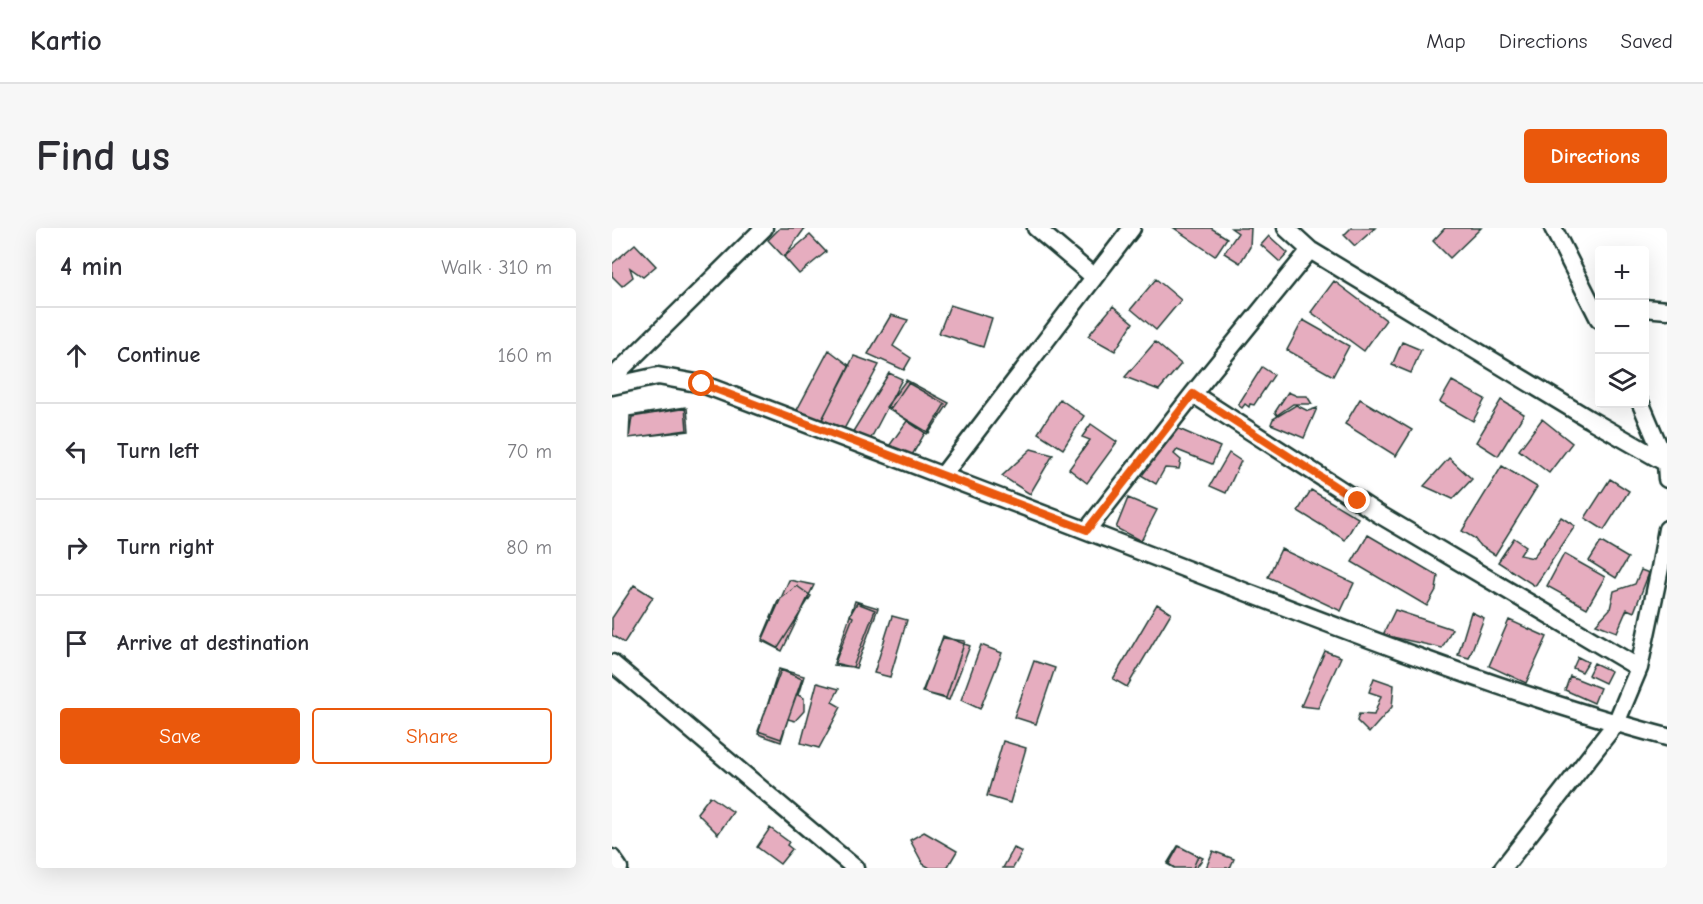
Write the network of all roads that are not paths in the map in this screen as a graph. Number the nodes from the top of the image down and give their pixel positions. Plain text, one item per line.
1 (764, 228) edge
2 (1036, 228) edge
3 (1132, 228) edge
4 (1286, 228) edge
5 (1552, 228) edge
6 (1310, 250) junction
7 (1094, 277) junction
8 (1595, 302) edge
9 (1649, 308) edge
10 (1667, 308) edge
11 (612, 378) edge
12 (612, 386) edge
13 (1193, 394) junction
14 (1642, 408) edge
15 (1666, 471) edge
16 (943, 475) junction
17 (1087, 530) junction
18 (1666, 537) edge
19 (612, 663) edge
20 (1639, 668) junction
21 (1616, 723) junction
22 (1667, 737) edge
23 (612, 858) edge
24 (619, 868) edge
25 (855, 868) edge
26 (1503, 868) edge

1 - 11 street
2 - 7 street
3 - 7 street
4 - 6 street
5 - 8 street
6 - 13 street
6 - 15 street
7 - 16 street
9 - 10 street
12 - 16 street
13 - 17 street
13 - 20 street
14 - 15 street
16 - 17 street
17 - 21 street
18 - 20 street
19 - 25 street
20 - 21 street
21 - 22 street
21 - 26 street
23 - 24 street

